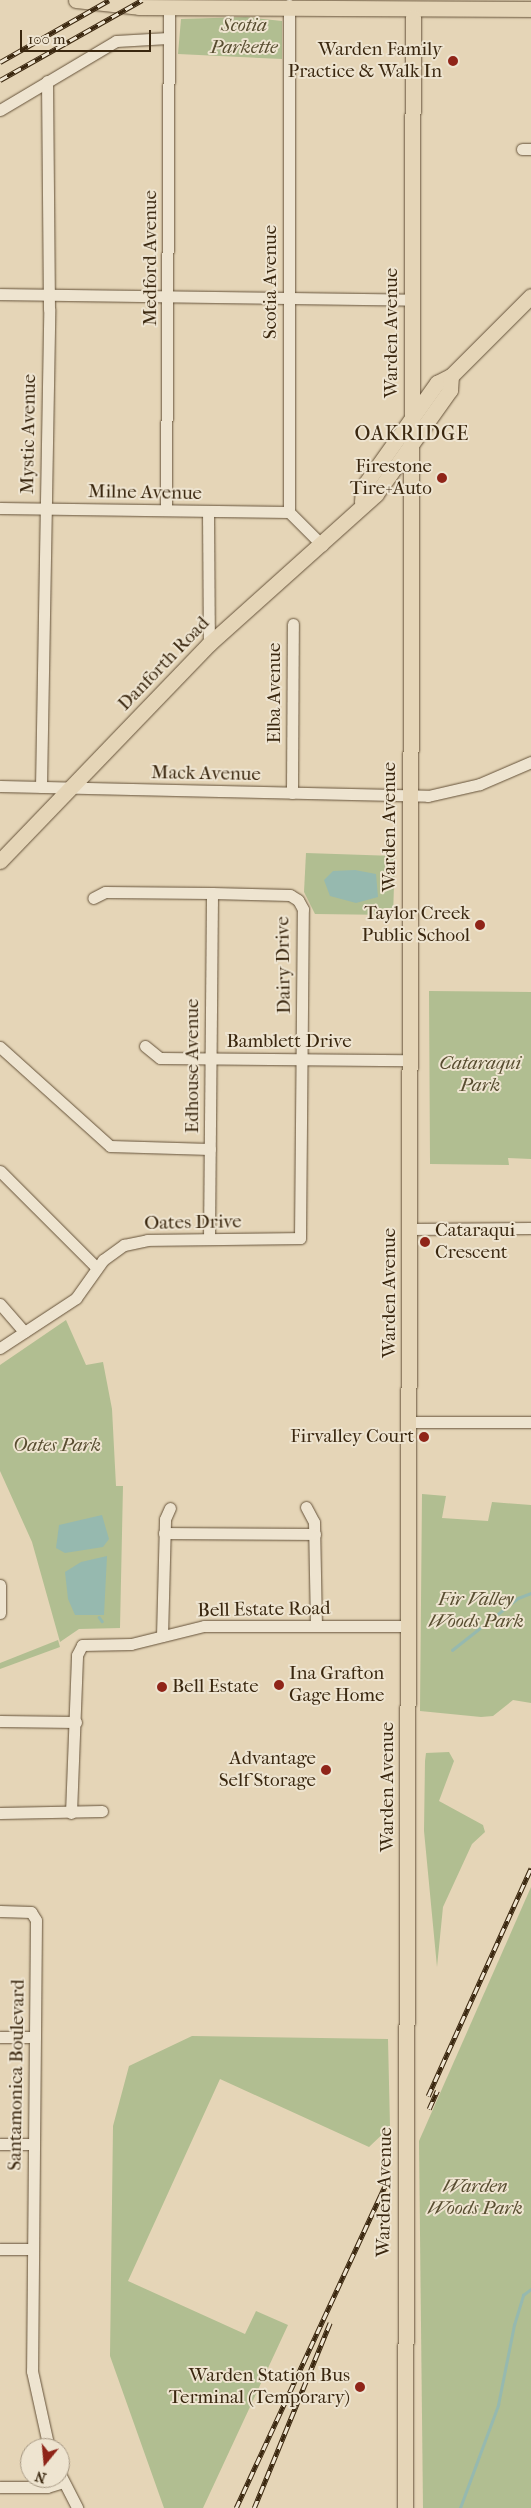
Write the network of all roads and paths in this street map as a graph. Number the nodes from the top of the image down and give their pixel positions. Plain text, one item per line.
1 (76, 0) edge
2 (221, 0) edge
3 (260, 4) junction
4 (289, 5) junction
5 (169, 7) junction
6 (412, 8) edge
7 (531, 9) edge
8 (168, 38) junction
9 (47, 82) junction
10 (0, 110) edge
11 (0, 294) edge
12 (48, 295) junction
13 (531, 296) edge
14 (169, 297) junction
15 (290, 298) junction
16 (412, 300) junction
17 (450, 376) junction
18 (412, 420) junction
19 (411, 446) junction
20 (362, 502) junction
21 (0, 508) edge
22 (45, 509) junction
23 (166, 509) junction
24 (208, 511) junction
25 (289, 512) junction
26 (322, 545) junction
27 (293, 624) dead end
28 (209, 644) junction
29 (531, 762) edge
30 (0, 786) edge
31 (41, 787) junction
32 (72, 789) junction
33 (292, 793) junction
34 (411, 796) junction
35 (0, 861) edge
36 (212, 893) junction
37 (92, 898) dead end
38 (145, 1046) dead end
39 (0, 1047) edge
40 (302, 1058) junction
41 (210, 1059) junction
42 (409, 1060) junction
43 (210, 1150) junction
44 (0, 1172) edge
45 (531, 1228) edge
46 (410, 1229) junction
47 (300, 1238) joint
48 (210, 1239) junction
49 (97, 1268) junction
50 (0, 1304) edge
51 (24, 1332) junction
52 (0, 1348) edge
53 (410, 1422) junction
54 (531, 1422) edge
55 (306, 1507) dead end
56 (170, 1508) dead end
57 (164, 1533) junction
58 (315, 1534) junction
59 (0, 1585) edge
60 (0, 1613) edge
61 (316, 1626) junction
62 (408, 1626) junction
63 (162, 1636) junction
64 (0, 1720) edge
65 (76, 1722) junction
66 (102, 1811) dead end
67 (71, 1812) junction
68 (0, 1814) edge
69 (0, 1911) edge
70 (0, 2037) edge
71 (35, 2037) junction
72 (0, 2144) edge
73 (34, 2144) junction
74 (32, 2249) junction
75 (0, 2250) edge
76 (46, 2438) edge
77 (0, 2487) edge
78 (20, 2487) edge
79 (67, 2488) edge
80 (77, 2508) edge
81 (405, 2508) edge

1 - 5 main road
2 - 3 main road
3 - 4 main road
3 - 5 main road
4 - 6 main road
4 - 15 street, Scotia Avenue
5 - 8 street, Medford Avenue
6 - 7 main road
6 - 16 main road, Warden Avenue
8 - 9 street
8 - 14 street, Medford Avenue
9 - 10 street
9 - 12 street, Mystic Avenue
11 - 12 street
12 - 14 street
12 - 22 street, Mystic Avenue
13 - 17 main road, Danforth Road
14 - 15 street
14 - 23 street, Medford Avenue
15 - 16 street
15 - 25 street, Scotia Avenue
16 - 18 main road, Warden Avenue
17 - 18 main road, Danforth Road
17 - 19 main road, Danforth Road
18 - 19 main road, Warden Avenue
18 - 20 main road, Danforth Road
19 - 20 main road, Danforth Road
19 - 34 main road, Warden Avenue
20 - 26 main road, Danforth Road
21 - 22 street, Milne Avenue
22 - 23 street, Milne Avenue
22 - 31 street, Mystic Avenue
23 - 24 street, Milne Avenue
24 - 25 street, Milne Avenue
24 - 28 street
25 - 26 street
26 - 28 main road, Danforth Road
27 - 33 street, Elba Avenue
28 - 32 main road, Danforth Road
29 - 34 street, Mack Avenue
30 - 31 street, Mack Avenue
31 - 32 street, Mack Avenue
32 - 33 street, Mack Avenue
32 - 35 main road, Danforth Road
33 - 34 street, Mack Avenue
34 - 42 main road, Warden Avenue
36 - 37 street, Dairy Drive
36 - 40 street, Dairy Drive
36 - 41 street, Edhouse Avenue
38 - 41 street, Bamblett Drive
39 - 43 street
40 - 41 street, Bamblett Drive
40 - 42 street, Bamblett Drive
40 - 47 street, Dairy Drive
41 - 43 street, Edhouse Avenue
42 - 46 main road, Warden Avenue
43 - 48 street, Edhouse Avenue
44 - 49 street
45 - 46 street
46 - 53 main road, Warden Avenue
47 - 48 street, Oates Drive
48 - 49 street, Oates Drive
49 - 51 street, Oates Drive
50 - 51 street
51 - 52 street
53 - 54 street
53 - 62 main road, Warden Avenue
55 - 58 street
56 - 57 street
57 - 58 street
57 - 63 street
58 - 61 street
59 - 60 street
61 - 62 street, Bell Estate Road
61 - 63 street, Bell Estate Road
62 - 81 main road, Warden Avenue
63 - 65 street, Bell Estate Road
64 - 65 street
65 - 67 street, Bell Estate Road
66 - 67 street
67 - 68 street
69 - 71 street, Santamonica Boulevard
70 - 71 street
71 - 73 street, Santamonica Boulevard
72 - 73 street
73 - 74 street, Santamonica Boulevard
74 - 75 street
74 - 76 street, Santamonica Boulevard
77 - 78 street
79 - 80 street

